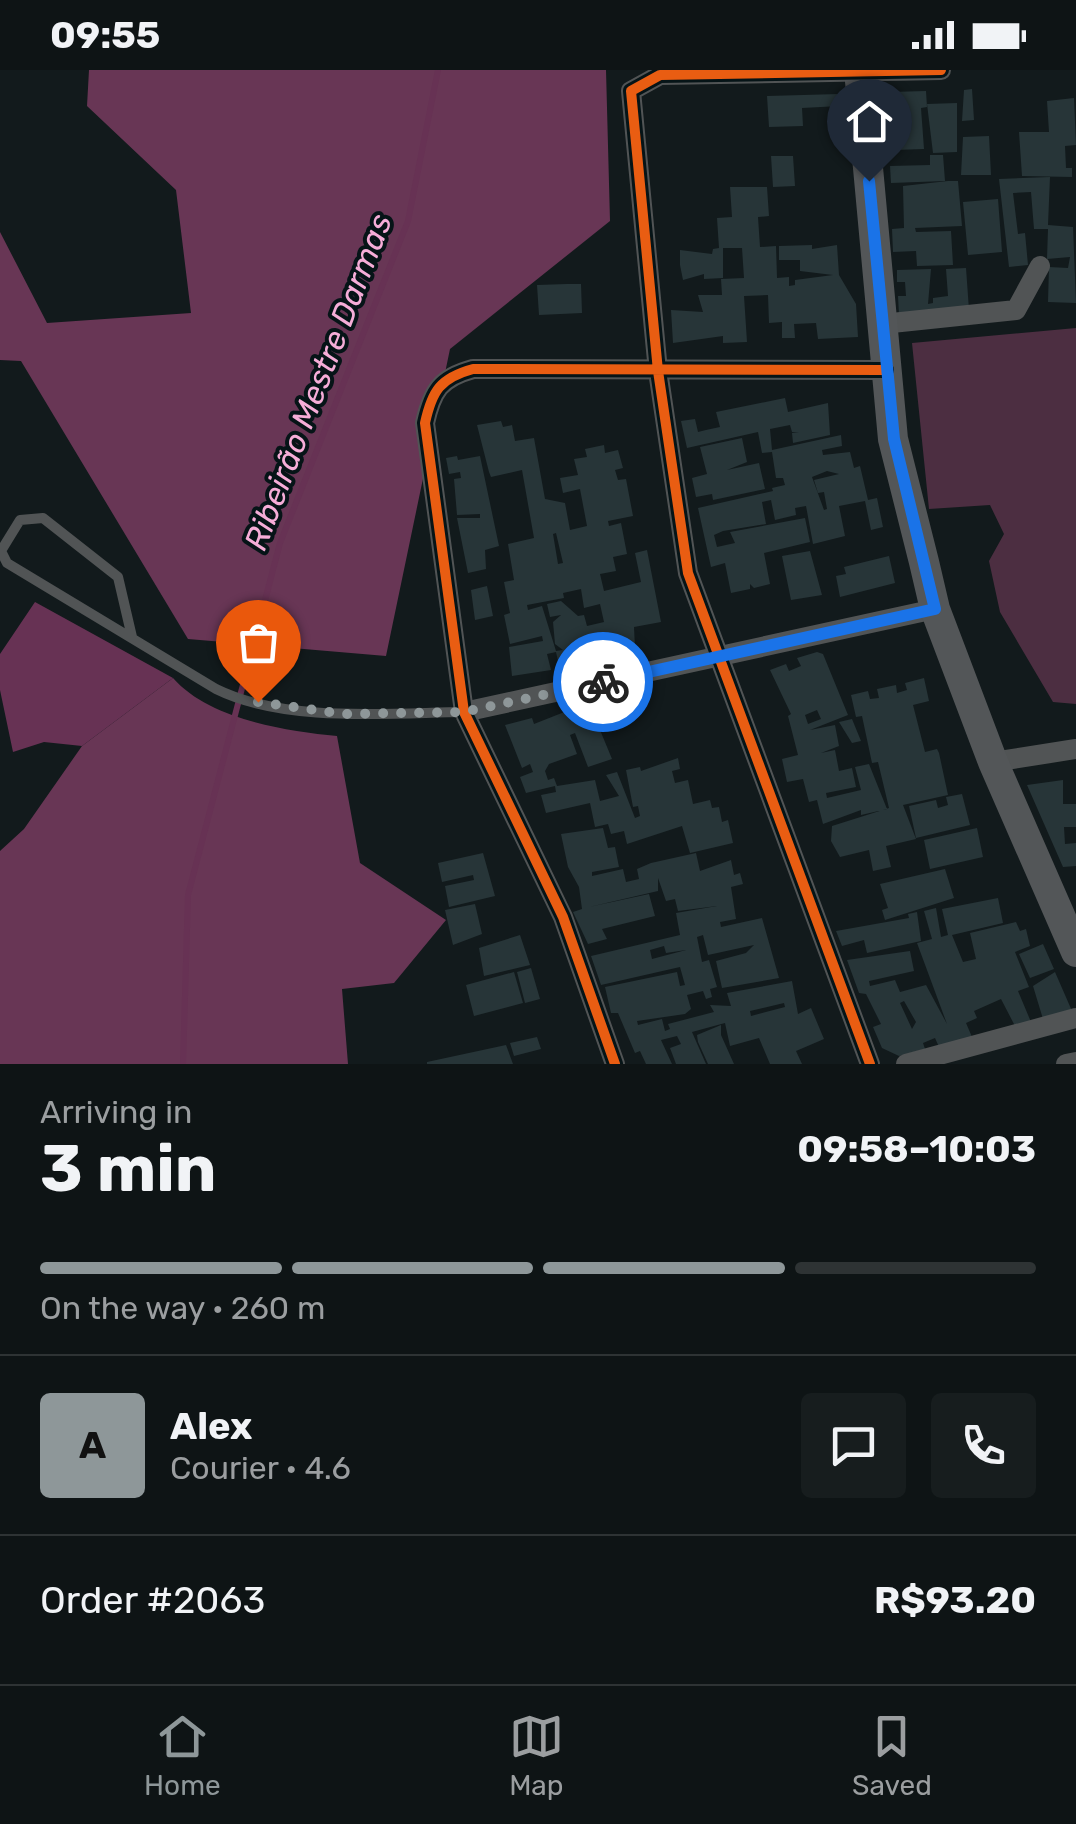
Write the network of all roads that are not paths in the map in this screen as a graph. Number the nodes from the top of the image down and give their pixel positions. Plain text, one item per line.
1 (941, 70) edge
2 (859, 72) edge
3 (1040, 266) dead end
4 (882, 324) junction
5 (886, 370) junction
6 (658, 371) junction
7 (935, 609) junction
8 (132, 637) junction
9 (718, 658) junction
10 (464, 712) junction
11 (1076, 749) edge
12 (993, 762) junction
13 (1076, 952) edge
14 (1076, 1018) edge
15 (1076, 1062) edge
16 (615, 1064) edge
17 (870, 1064) edge
18 (906, 1064) edge
19 (1066, 1064) edge

1 - 2 street
2 - 4 street
2 - 6 street
3 - 4 street
4 - 5 street
5 - 6 street
5 - 7 street
6 - 9 street
6 - 10 street
7 - 9 street
7 - 12 street
8 - 8 lane
8 - 10 lane
9 - 10 street
9 - 17 street
10 - 16 street
11 - 12 street
12 - 13 street
14 - 18 street
15 - 19 street

